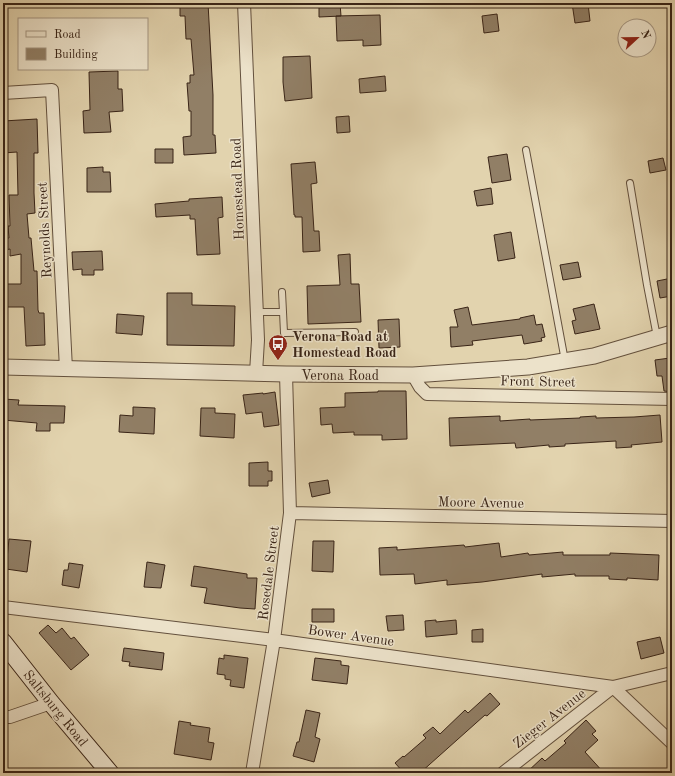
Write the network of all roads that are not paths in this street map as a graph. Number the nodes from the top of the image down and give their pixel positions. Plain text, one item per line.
1 (244, 3) edge
2 (3, 93) edge
3 (526, 150) dead end
4 (630, 183) dead end
5 (282, 292) dead end
6 (256, 312) junction
7 (283, 312) junction
8 (355, 332) dead end
9 (672, 333) edge
10 (657, 338) junction
11 (565, 361) junction
12 (3, 367) edge
13 (66, 369) junction
14 (256, 373) junction
15 (286, 374) junction
16 (413, 375) junction
17 (672, 399) edge
18 (290, 513) junction
19 (672, 521) edge
20 (3, 607) edge
21 (274, 640) junction
22 (3, 642) edge
23 (672, 673) edge
24 (613, 687) junction
25 (51, 703) junction
26 (3, 717) edge
27 (672, 743) edge
28 (110, 773) edge
29 (252, 773) edge
30 (503, 773) edge

1 - 6 street, Homestead Road
2 - 13 street, Reynolds Street
3 - 11 lane
4 - 10 lane
5 - 7 lane
6 - 7 lane
6 - 14 street, Homestead Road
7 - 8 lane
9 - 10 street, Verona Road
10 - 11 street, Verona Road
11 - 16 street, Verona Road
12 - 13 street, Verona Road
13 - 14 street, Verona Road
14 - 15 street, Verona Road
15 - 16 street, Verona Road
15 - 18 street, Rosedale Street
16 - 17 street, Front Street
18 - 19 street, Moore Avenue
18 - 21 street, Rosedale Street
20 - 21 street, Bower Avenue
21 - 24 street, Bower Avenue
21 - 29 street, Rosedale Street
22 - 25 main road, Saltsburg Road
23 - 24 street
24 - 27 street
24 - 30 street, Zieger Avenue
25 - 26 street
25 - 28 main road, Saltsburg Road

